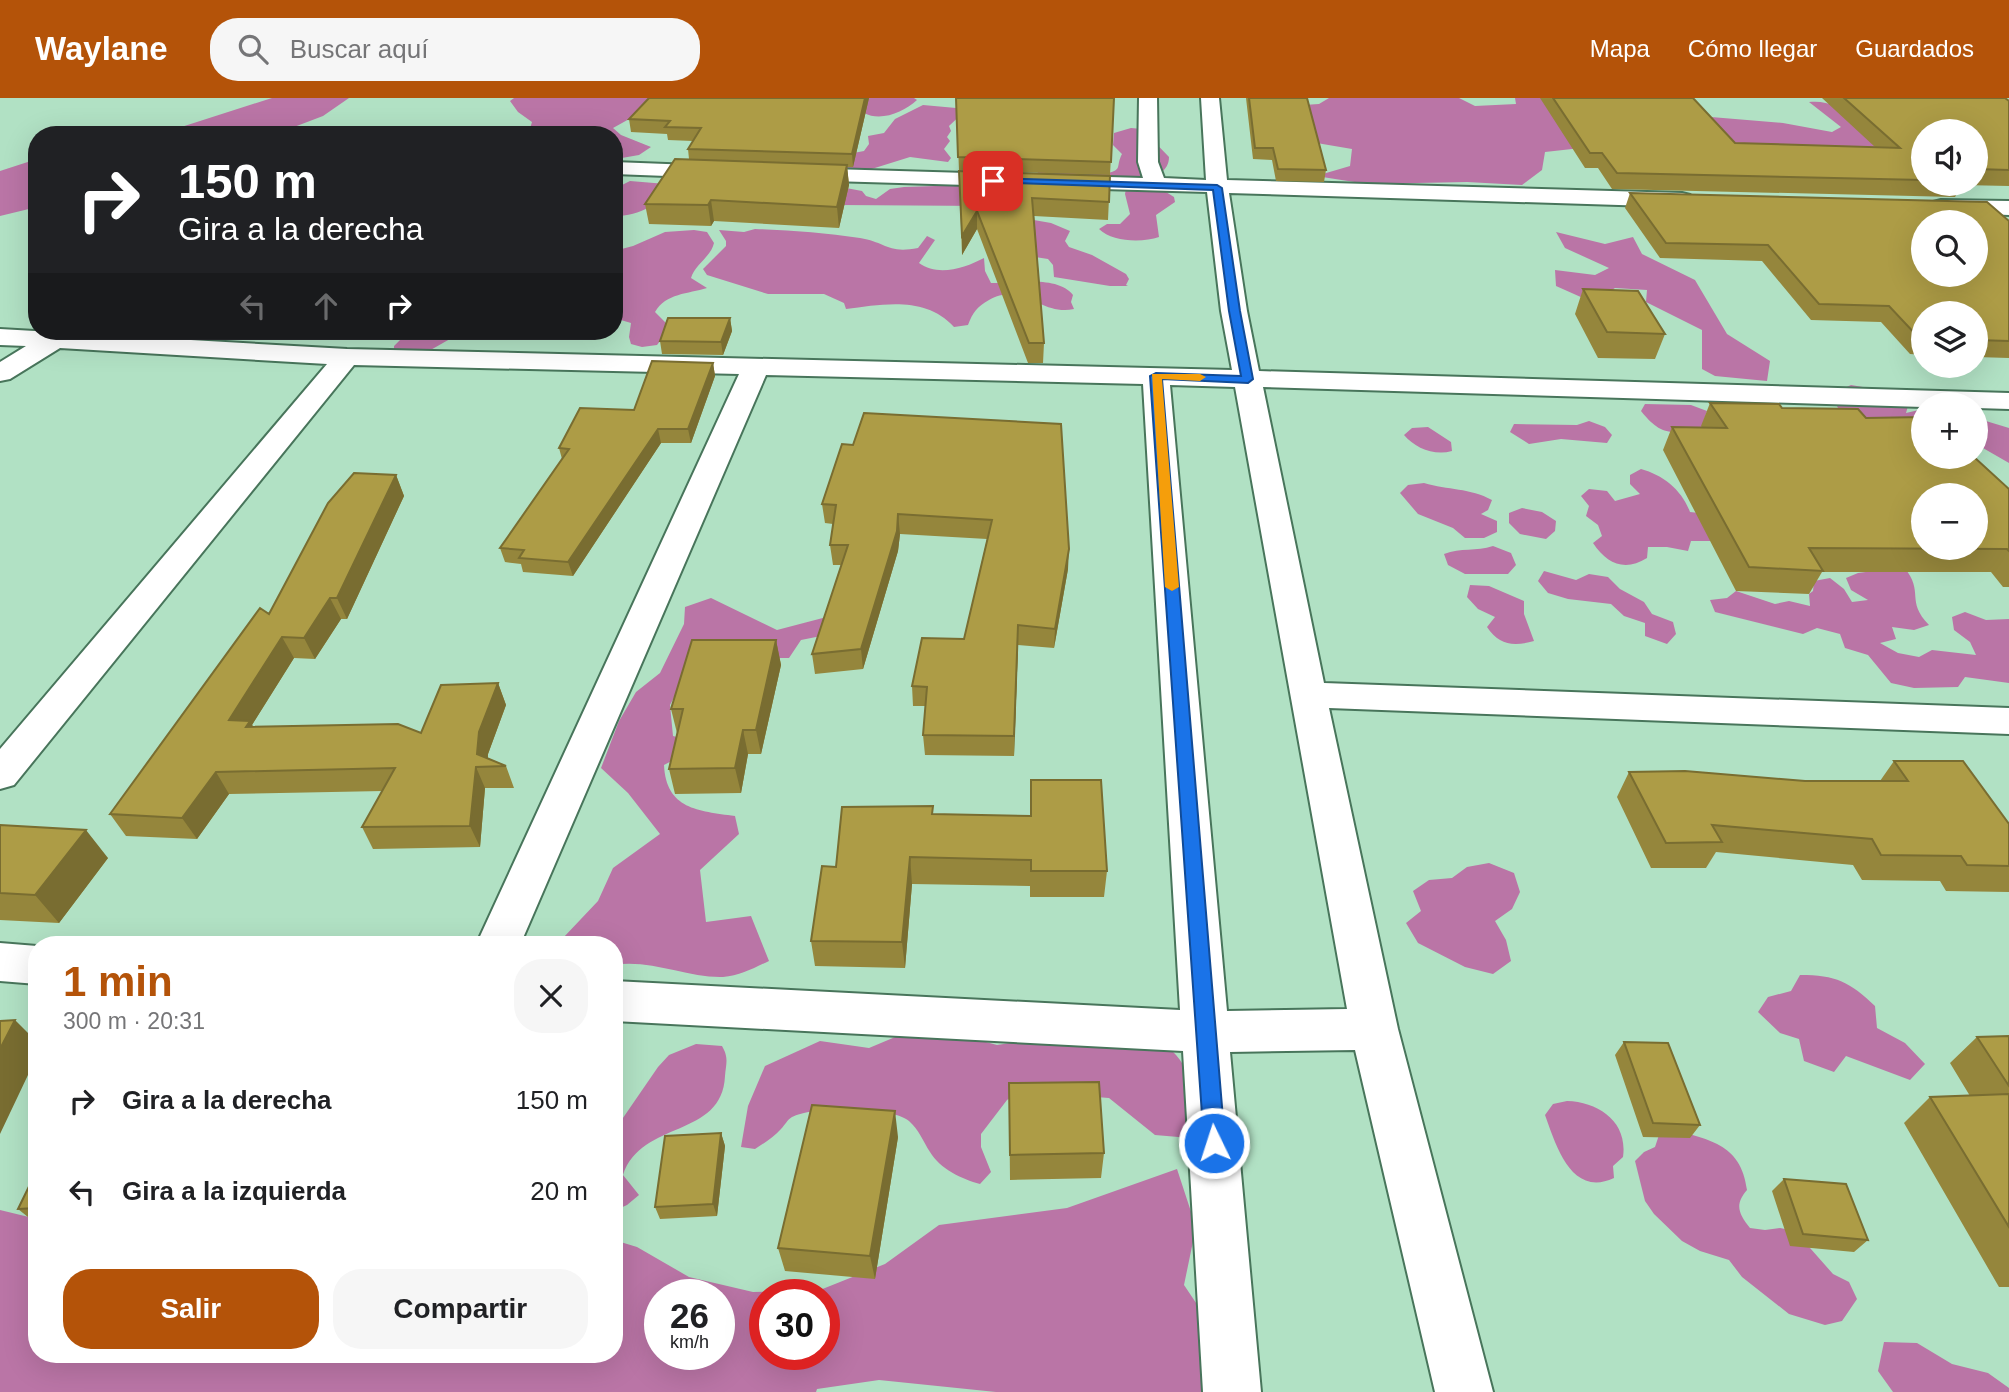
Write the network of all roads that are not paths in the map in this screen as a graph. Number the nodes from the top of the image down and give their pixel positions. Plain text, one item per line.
1 (1148, 98) edge
2 (1210, 98) edge
3 (623, 168) edge
4 (739, 172) edge
5 (781, 174) edge
6 (1156, 186) junction
7 (1217, 188) junction
8 (1703, 201) edge
9 (1926, 206) edge
10 (2009, 208) edge
11 (28, 323) edge
12 (4, 337) edge
13 (28, 339) edge
14 (42, 340) edge
15 (54, 341) junction
16 (347, 357) junction
17 (755, 368) junction
18 (0, 373) edge
19 (1156, 376) junction
20 (1248, 379) junction
21 (2009, 401) edge
22 (1308, 695) junction
23 (2009, 721) edge
24 (0, 775) edge
25 (502, 936) edge
26 (0, 962) edge
27 (28, 964) edge
28 (623, 1001) edge
29 (1374, 1029) junction
30 (1207, 1032) junction
31 (1232, 1392) edge
32 (1464, 1392) edge

1 - 6 street
2 - 7 street
3 - 4 street
5 - 6 street
6 - 7 street
7 - 8 street
7 - 20 street
9 - 10 street
11 - 12 street
12 - 13 street
14 - 15 street
15 - 16 street
15 - 18 street
16 - 17 street
16 - 24 street
17 - 19 street
17 - 25 street
19 - 20 street
19 - 30 street
20 - 21 street
20 - 22 street
22 - 23 street
22 - 29 street
26 - 27 street
28 - 30 street
29 - 30 street
29 - 32 street
30 - 31 street

